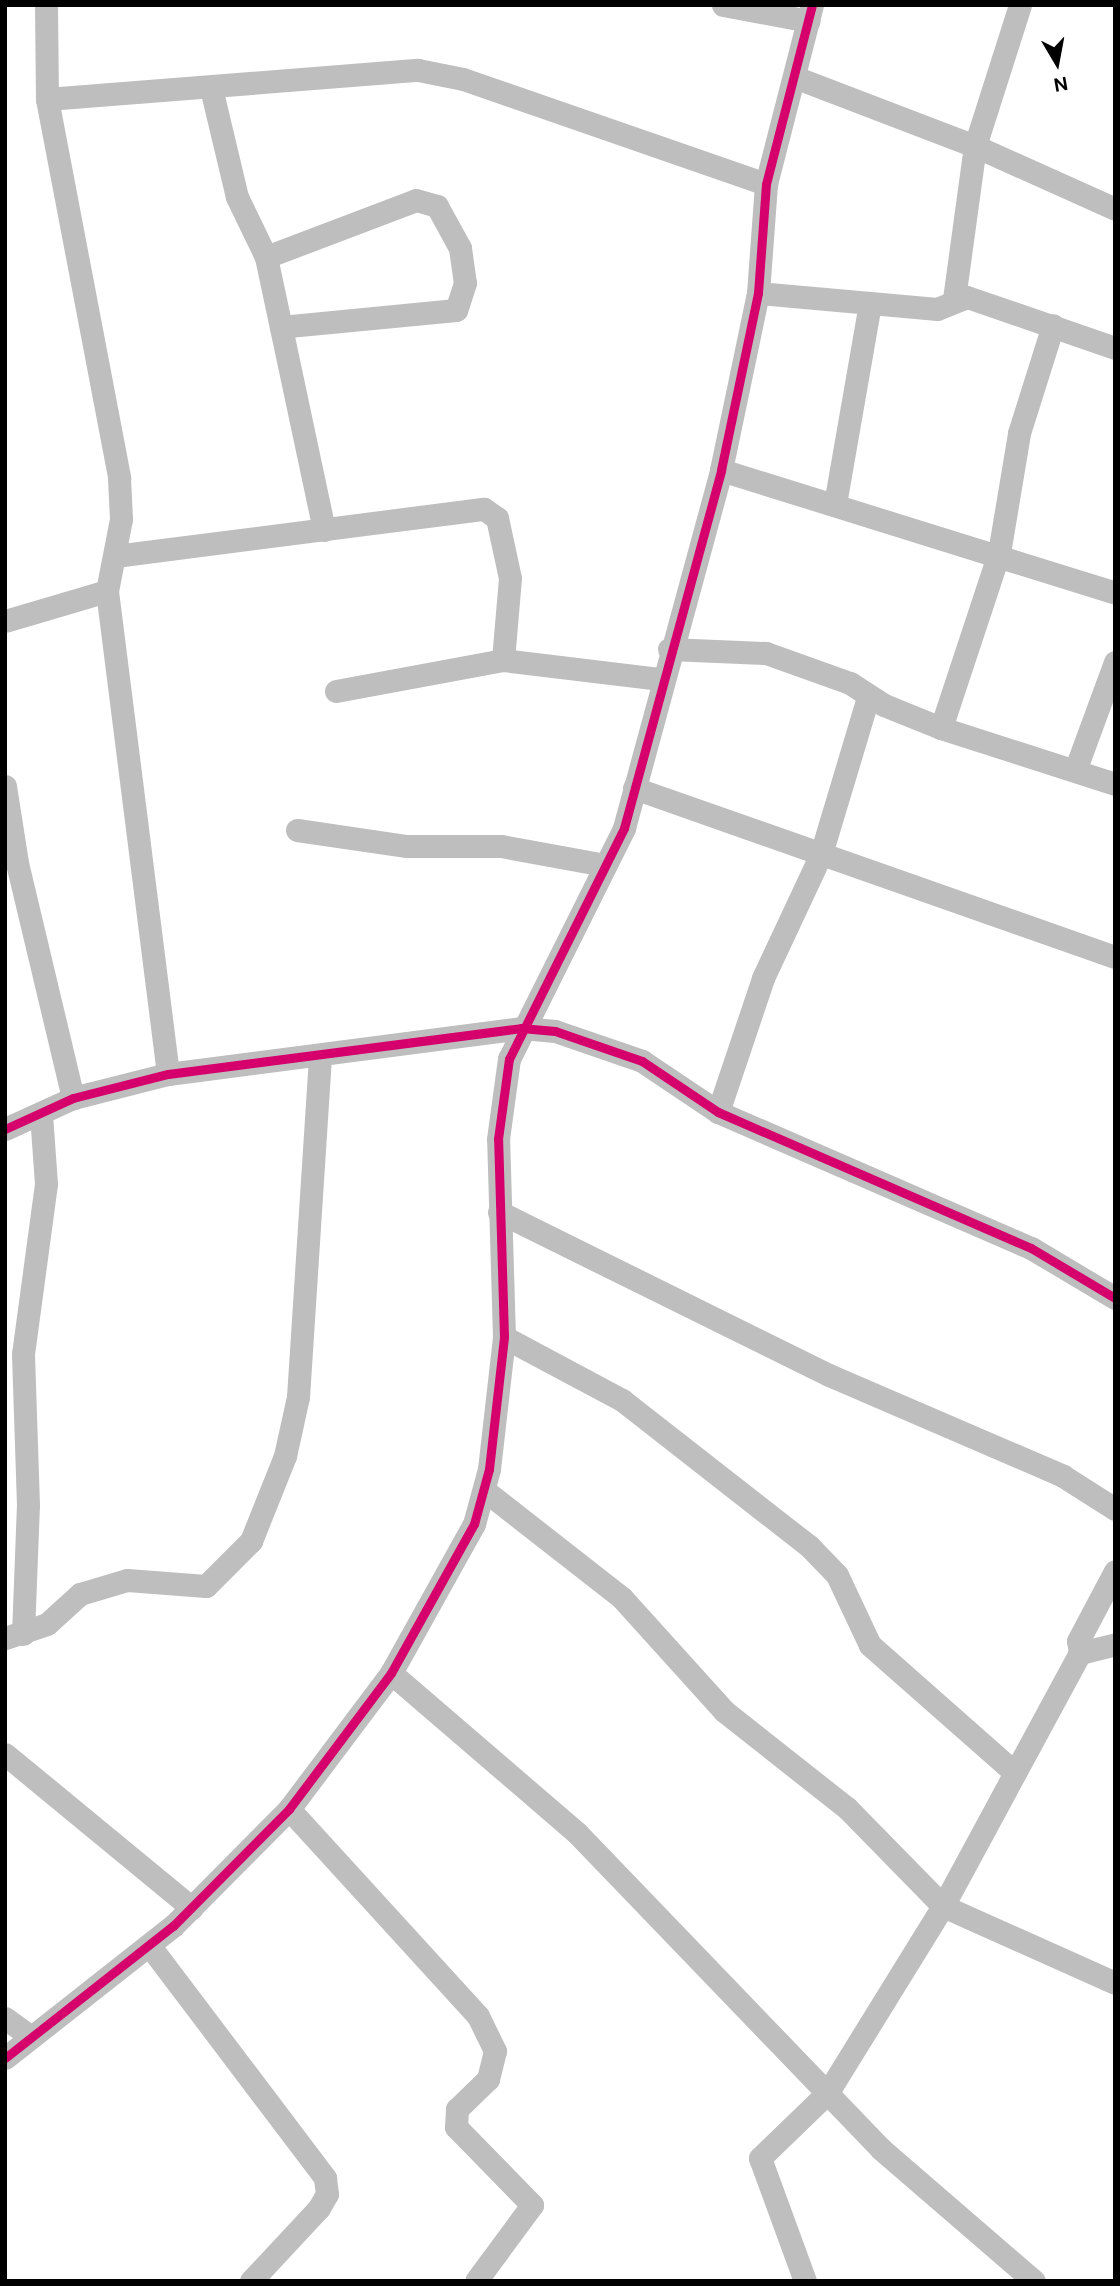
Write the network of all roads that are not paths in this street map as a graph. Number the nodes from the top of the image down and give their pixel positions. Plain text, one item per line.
1 (46, 5) edge
2 (723, 5) edge
3 (1020, 5) edge
4 (810, 13) edge
5 (797, 78) junction
6 (211, 88) junction
7 (47, 99) junction
8 (975, 146) junction
9 (766, 184) junction
10 (1115, 209) edge
11 (266, 257) junction
12 (758, 293) junction
13 (954, 299) junction
14 (870, 303) junction
15 (1053, 326) junction
16 (281, 327) junction
17 (1115, 348) edge
18 (721, 470) junction
19 (835, 504) junction
20 (324, 530) junction
21 (999, 553) junction
22 (115, 556) junction
23 (107, 591) junction
24 (1115, 593) edge
25 (5, 621) edge
26 (669, 649) junction
27 (503, 660) junction
28 (1115, 662) edge
29 (661, 679) junction
30 (335, 691) dead end
31 (867, 696) junction
32 (941, 728) junction
33 (1076, 768) junction
34 (1115, 783) edge
35 (5, 786) edge
36 (634, 788) junction
37 (297, 830) dead end
38 (821, 854) junction
39 (11, 865) edge
40 (605, 865) junction
41 (1115, 957) edge
42 (521, 1028) junction
43 (320, 1059) junction
44 (168, 1074) junction
45 (73, 1098) junction
46 (718, 1112) junction
47 (41, 1114) junction
48 (5, 1129) edge
49 (499, 1212) junction
50 (1115, 1298) edge
51 (503, 1337) junction
52 (484, 1490) junction
53 (1115, 1509) edge
54 (1115, 1571) edge
55 (14, 1636) edge
56 (1115, 1644) edge
57 (1080, 1653) junction
58 (391, 1673) junction
59 (5, 1754) edge
60 (1015, 1773) junction
61 (289, 1809) junction
62 (943, 1906) junction
63 (192, 1908) junction
64 (149, 1945) junction
65 (1115, 1983) edge
66 (5, 2018) edge
67 (30, 2035) junction
68 (5, 2058) edge
69 (828, 2092) junction
70 (251, 2281) edge
71 (476, 2281) edge
72 (805, 2281) edge
73 (1034, 2281) edge

1 - 7 street
2 - 4 street
3 - 8 street
4 - 5 street
5 - 8 street
5 - 9 street
6 - 7 street
6 - 9 street
6 - 11 street
7 - 22 street
8 - 10 street
8 - 13 street
9 - 12 street
11 - 16 street
11 - 16 street
12 - 14 street
12 - 18 street
13 - 14 street
13 - 15 street
14 - 19 street
15 - 17 street
15 - 21 street
16 - 20 street
18 - 19 street
18 - 26 street
19 - 21 street
20 - 22 street
20 - 27 street
21 - 24 street
21 - 32 street
22 - 23 street
23 - 25 street
23 - 44 street
26 - 29 street
26 - 31 street
27 - 29 street
27 - 30 street
28 - 33 street
29 - 36 street
31 - 32 street
31 - 38 street
32 - 33 street
33 - 34 street
35 - 39 street
36 - 38 street
36 - 40 street
37 - 40 street
38 - 41 street
38 - 46 street
39 - 45 street
40 - 42 street
42 - 43 street
42 - 46 street
42 - 49 street
43 - 44 street
43 - 55 street
44 - 45 street
45 - 47 street
46 - 50 street
47 - 48 street
47 - 55 street
49 - 51 street
49 - 53 street
51 - 52 street
51 - 60 street
52 - 58 street
52 - 62 street
54 - 57 street
56 - 57 street
57 - 60 street
58 - 61 street
58 - 69 street
59 - 63 street
60 - 62 street
61 - 63 street
61 - 71 street
62 - 65 street
62 - 69 street
63 - 64 street
64 - 67 street
64 - 70 street
66 - 67 street
67 - 68 street
69 - 72 street
69 - 73 street

